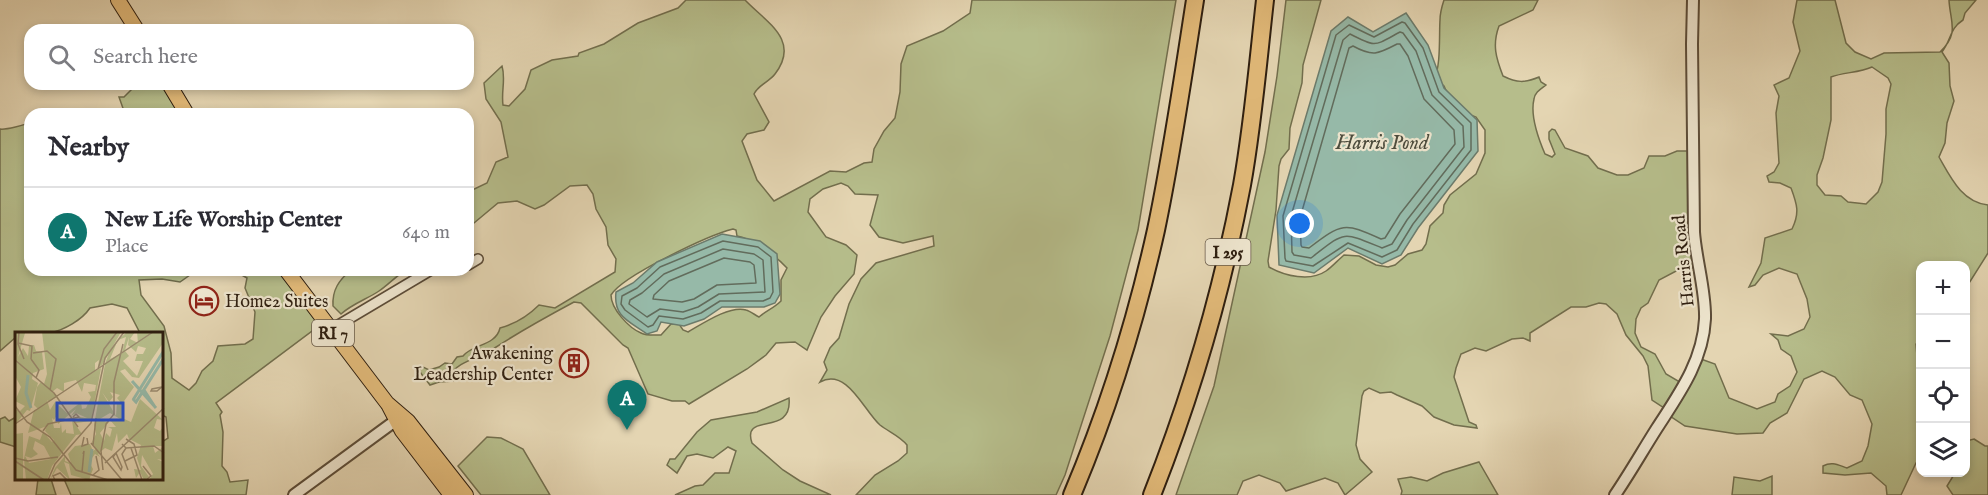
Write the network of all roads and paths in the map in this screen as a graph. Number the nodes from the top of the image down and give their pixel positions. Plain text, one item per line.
1 (118, 0) edge
2 (1195, 0) edge
3 (1265, 0) edge
4 (1693, 0) edge
5 (133, 24) edge
6 (173, 90) edge
7 (183, 108) edge
8 (478, 259) dead end
9 (474, 261) edge
10 (290, 276) edge
11 (421, 276) edge
12 (330, 330) junction
13 (1197, 369) junction
14 (387, 403) junction
15 (395, 421) junction
16 (1072, 493) edge
17 (294, 495) edge
18 (451, 495) edge
19 (466, 495) edge
20 (1152, 495) edge
21 (1161, 495) edge
22 (1615, 495) edge

1 - 5 main road
2 - 16 highway
3 - 13 highway, I 295
4 - 22 street, Harris Road
6 - 7 main road
8 - 9 street
10 - 12 main road, RI 7
11 - 12 street
12 - 14 main road, RI 7
13 - 20 highway, I 295
13 - 21 highway
14 - 15 main road, RI 7
14 - 19 main road, RI 7
15 - 17 street
15 - 18 main road, RI 7

